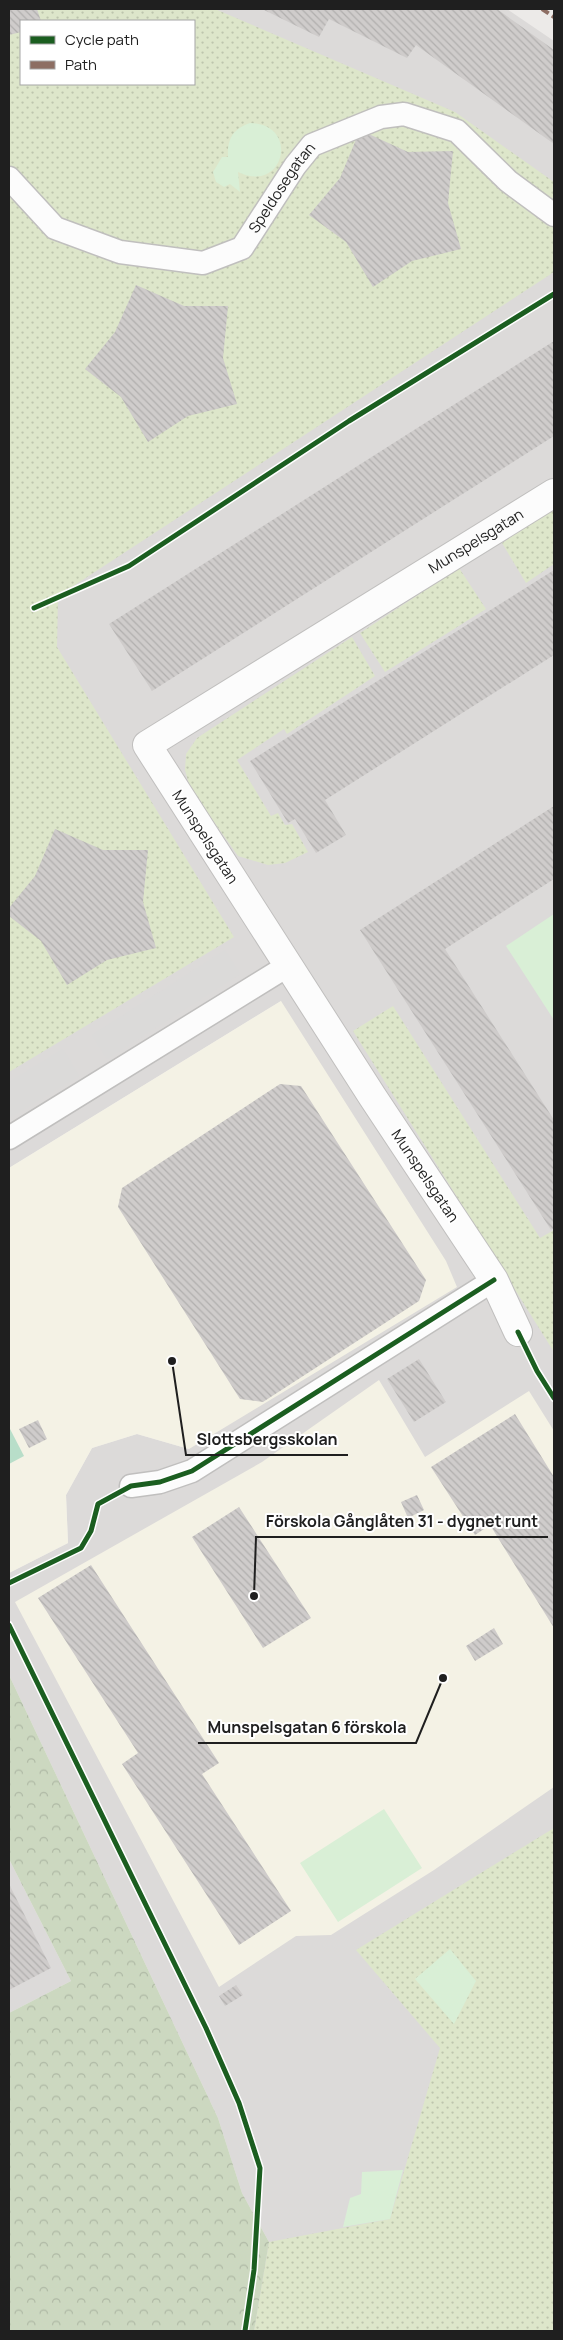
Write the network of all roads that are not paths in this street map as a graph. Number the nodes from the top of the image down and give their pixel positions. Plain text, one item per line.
1 (9, 178) edge
2 (554, 215) edge
3 (554, 493) edge
4 (289, 965) junction
5 (9, 1138) edge
6 (494, 1280) junction
7 (518, 1332) dead end
8 (131, 1486) dead end

1 - 2 lane, Speldosegatan
3 - 4 street, Munspelsgatan
4 - 5 lane
4 - 6 street, Munspelsgatan
6 - 7 street, Munspelsgatan
6 - 8 lane

